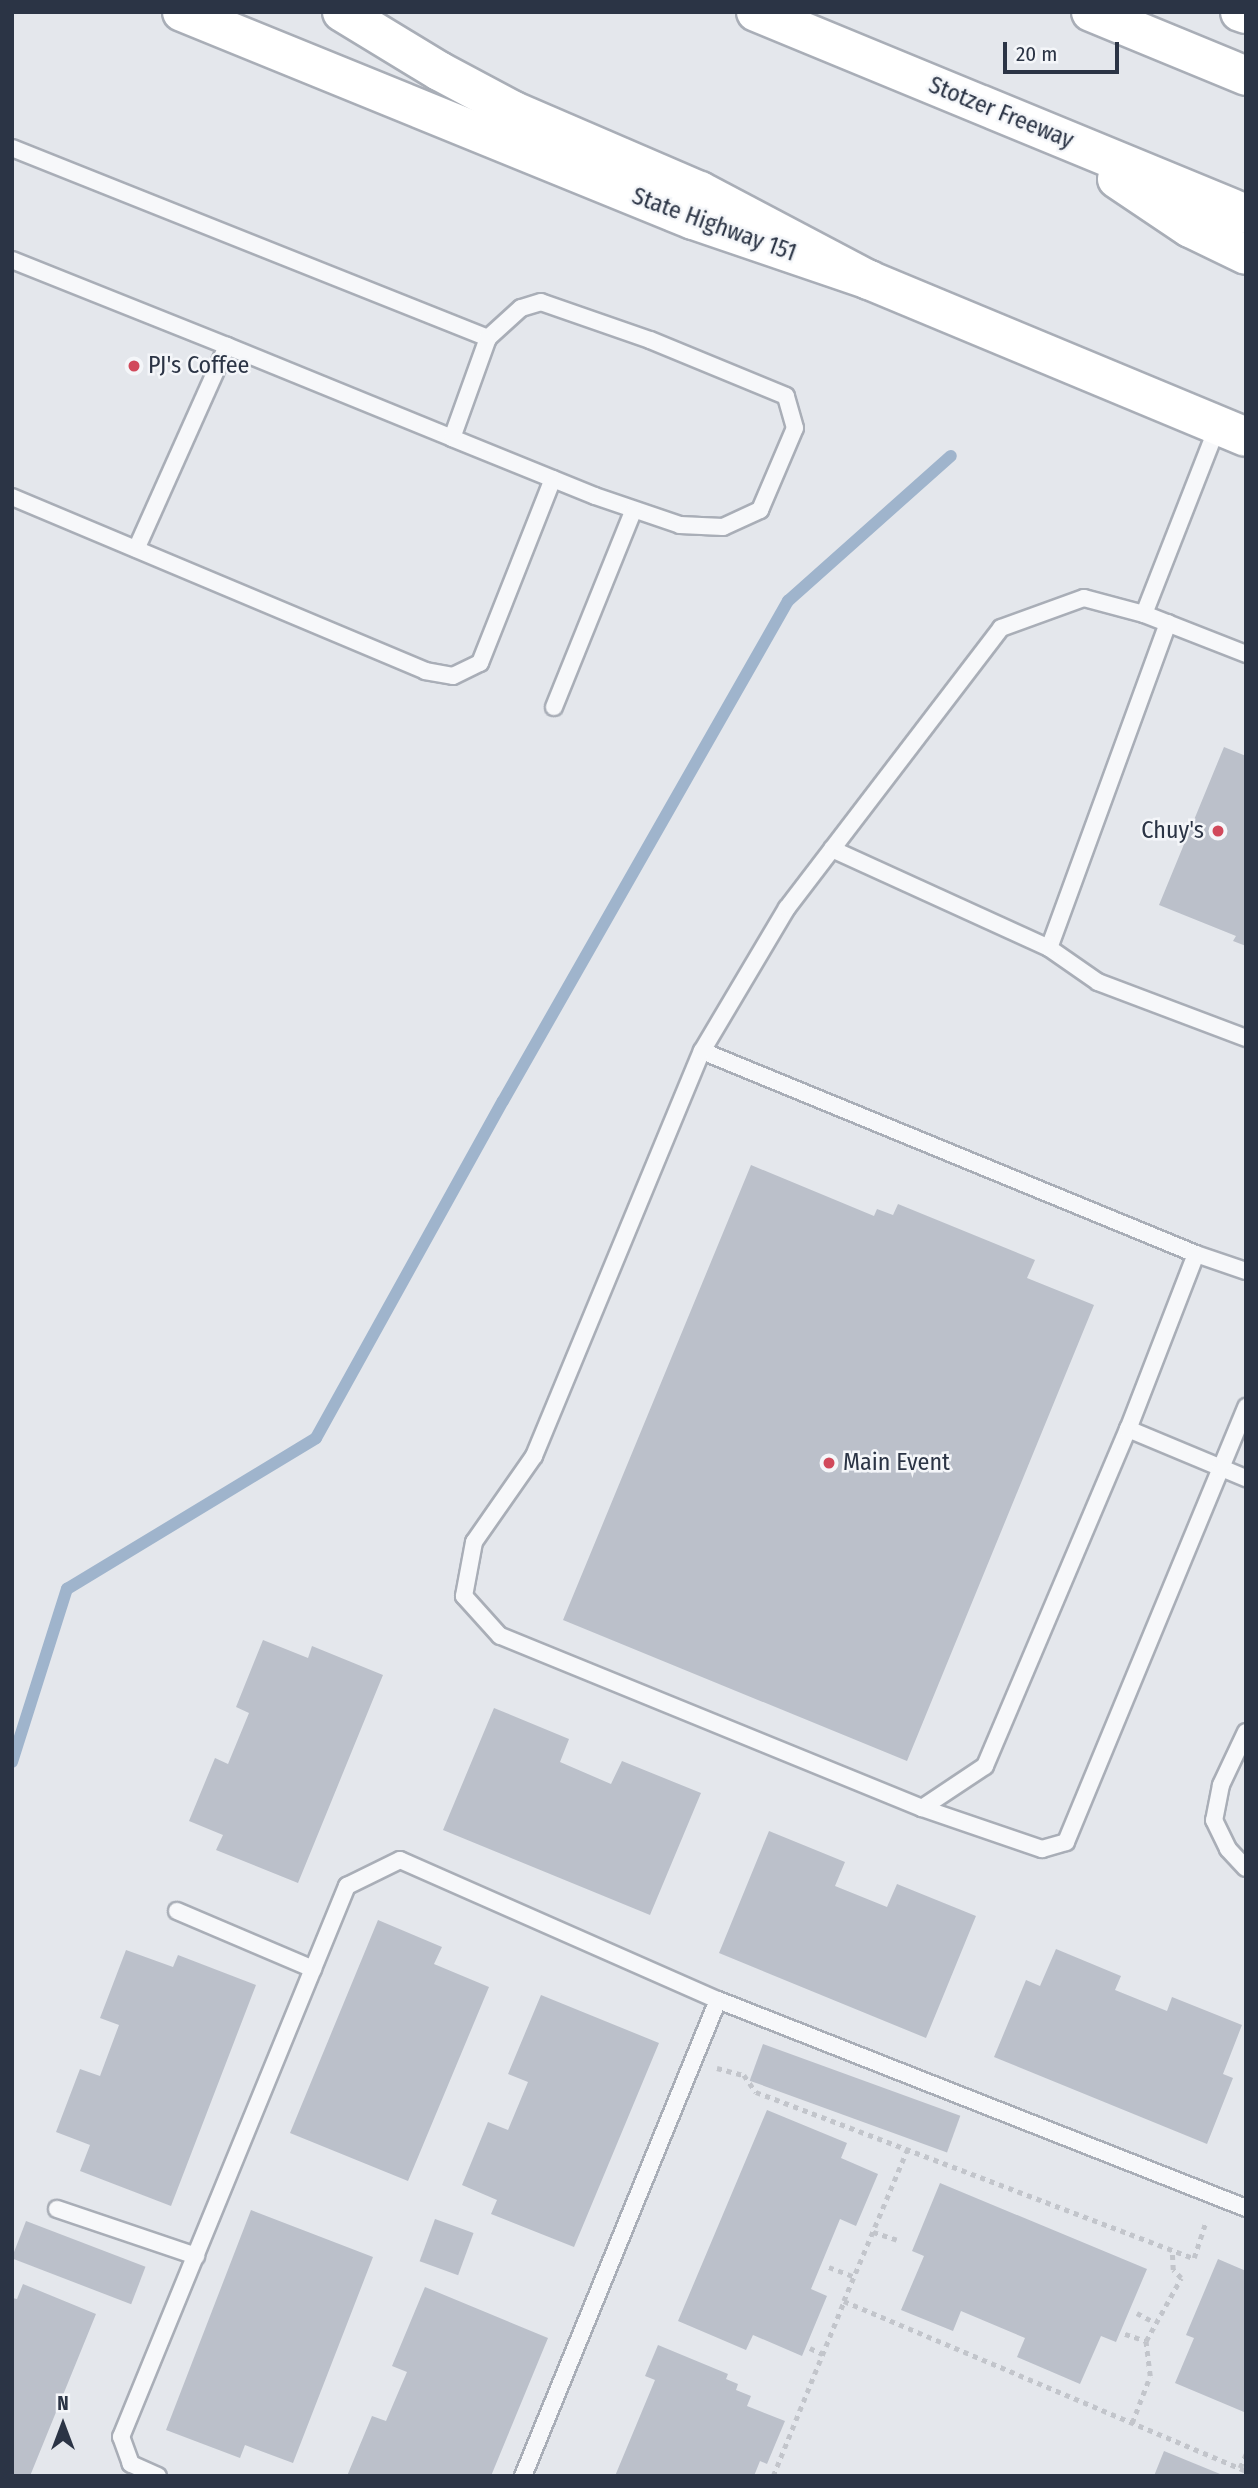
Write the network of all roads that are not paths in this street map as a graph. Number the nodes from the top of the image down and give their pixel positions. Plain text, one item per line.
1 (182, 12) edge
2 (342, 12) edge
3 (756, 12) edge
4 (1091, 12) edge
5 (1240, 12) edge
6 (1246, 14) edge
7 (1246, 76) edge
8 (1048, 133) junction
9 (12, 148) edge
10 (1246, 214) edge
11 (1246, 255) edge
12 (12, 260) edge
13 (869, 280) junction
14 (488, 338) junction
15 (227, 346) junction
16 (1232, 431) edge
17 (452, 438) junction
18 (553, 479) junction
19 (12, 497) edge
20 (634, 510) junction
21 (136, 549) junction
22 (1144, 614) junction
23 (1168, 623) junction
24 (1246, 654) edge
25 (554, 707) dead end
26 (832, 849) junction
27 (1049, 948) junction
28 (1246, 1038) edge
29 (702, 1051) junction
30 (1196, 1255) junction
31 (1246, 1271) edge
32 (1246, 1407) edge
33 (1128, 1429) junction
34 (1221, 1467) junction
35 (1246, 1478) edge
36 (1246, 1732) edge
37 (922, 1808) junction
38 (1246, 1868) edge
39 (177, 1911) dead end
40 (313, 1969) junction
41 (718, 2000) junction
42 (1246, 2208) edge
43 (57, 2209) dead end
44 (196, 2256) junction
45 (159, 2476) edge
46 (523, 2476) edge

1 - 13 main road, State Highway 151
2 - 13 main road
3 - 8 main road, Stotzer Freeway
4 - 7 main road
5 - 6 main road
8 - 10 main road, Stotzer Freeway
8 - 11 main road
9 - 14 lane
12 - 15 lane
13 - 16 main road, State Highway 151
14 - 17 lane
14 - 20 lane
15 - 17 lane
15 - 21 lane
16 - 22 lane
17 - 18 lane
18 - 20 lane
18 - 21 lane
19 - 21 lane
20 - 25 lane
22 - 23 lane
22 - 26 lane
23 - 24 lane
23 - 27 lane
26 - 27 lane
26 - 29 lane
27 - 28 lane
29 - 30 lane
29 - 37 lane
30 - 31 lane
30 - 33 lane
32 - 34 lane
33 - 34 lane
33 - 37 lane
34 - 35 lane
34 - 37 lane
36 - 38 lane
39 - 40 lane
40 - 41 lane
40 - 44 lane
41 - 42 lane
41 - 46 lane
43 - 44 lane
44 - 45 lane

